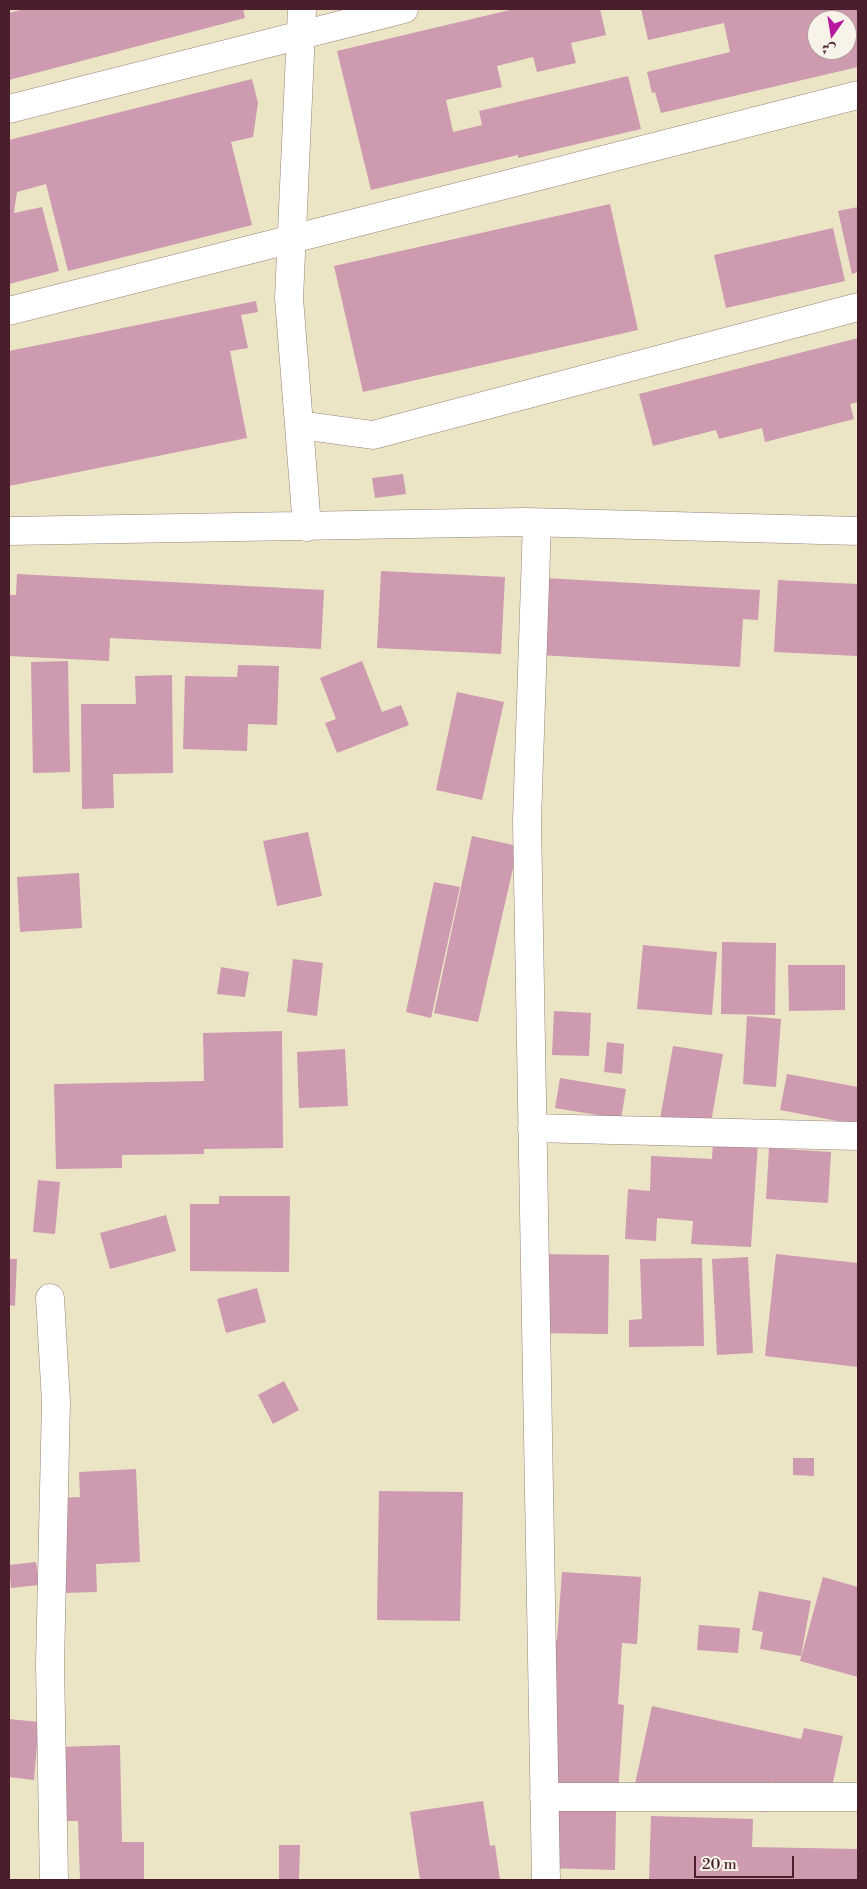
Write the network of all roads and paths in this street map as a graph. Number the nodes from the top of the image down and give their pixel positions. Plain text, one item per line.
1 (404, 9) edge
2 (302, 22) edge
3 (858, 95) edge
4 (9, 108) edge
5 (292, 239) junction
6 (858, 307) edge
7 (9, 311) edge
8 (299, 425) junction
9 (537, 523) junction
10 (307, 527) junction
11 (9, 531) edge
12 (858, 531) edge
13 (532, 1128) junction
14 (858, 1136) edge
15 (50, 1298) dead end
16 (544, 1797) junction
17 (858, 1798) edge
18 (54, 1880) edge
19 (546, 1880) edge

1 - 2 street
2 - 4 street
2 - 5 street
3 - 5 street
5 - 7 street
5 - 8 street
6 - 8 street
8 - 10 street
9 - 10 street
9 - 12 street
9 - 13 street
10 - 11 street
13 - 14 street
13 - 16 street
15 - 18 street
16 - 17 street
16 - 19 street

